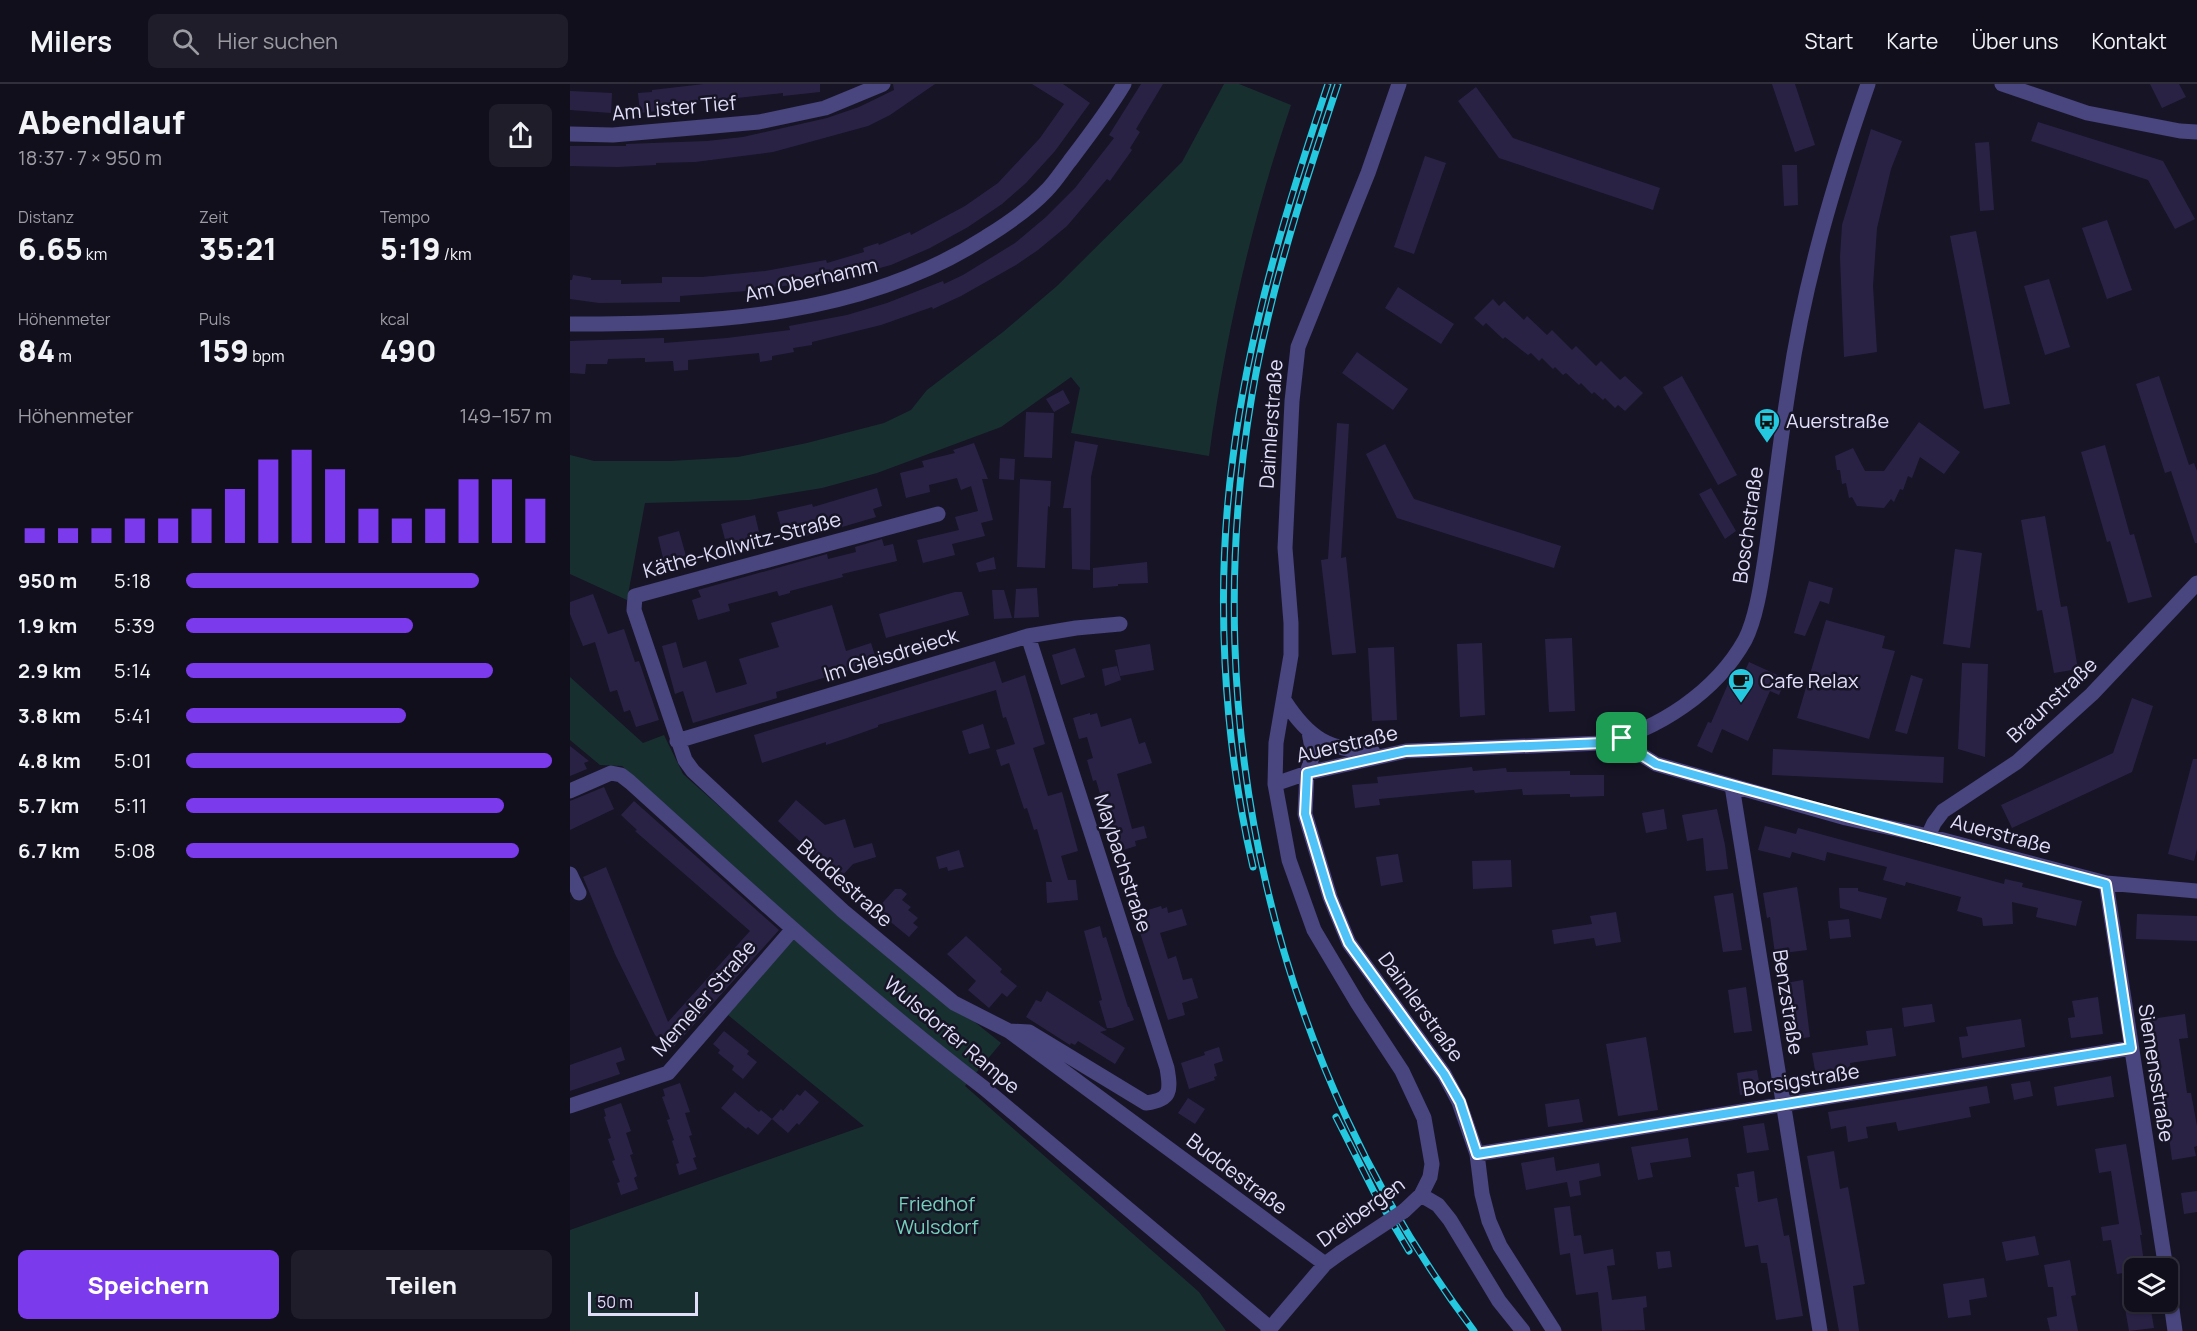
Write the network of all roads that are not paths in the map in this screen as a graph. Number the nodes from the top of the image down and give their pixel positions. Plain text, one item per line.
1 (883, 84) edge
2 (1399, 84) edge
3 (1868, 84) edge
4 (2002, 84) edge
5 (1118, 86) edge
6 (2197, 132) edge
7 (570, 134) edge
8 (570, 324) edge
9 (938, 514) dead end
10 (2197, 583) edge
11 (1120, 624) dead end
12 (1028, 636) junction
13 (1284, 700) junction
14 (1309, 732) junction
15 (1622, 738) junction
16 (677, 741) junction
17 (1406, 751) junction
18 (1307, 773) junction
19 (1275, 784) junction
20 (1732, 786) junction
21 (570, 791) edge
22 (1928, 836) junction
23 (570, 874) edge
24 (2106, 884) junction
25 (2197, 891) edge
26 (579, 893) dead end
27 (793, 929) junction
28 (1009, 1031) junction
29 (2131, 1048) junction
30 (1160, 1101) joint
31 (1783, 1103) junction
32 (570, 1106) edge
33 (1477, 1154) junction
34 (1421, 1195) junction
35 (2164, 1258) edge
36 (1325, 1264) junction
37 (2172, 1312) edge
38 (1269, 1329) edge
39 (1522, 1331) edge
40 (1554, 1331) edge
41 (1820, 1331) edge
42 (2175, 1331) edge

1 - 7 street, Am Lister Tief
2 - 13 street, Daimlerstraße
3 - 15 street, Boschstraße
4 - 6 street
5 - 8 street, Am Oberhamm
9 - 16 street, Käthe-Kollwitz-Straße
10 - 22 street, Braunstraße
11 - 12 street, Im Gleisdreieck
12 - 16 street, Im Gleisdreieck
12 - 30 street, Maybachstraße
13 - 14 street
13 - 19 street, Daimlerstraße
14 - 17 street
14 - 18 street, Daimlerstraße
15 - 17 street, Auerstraße
15 - 20 street, Auerstraße
16 - 28 street, Buddestraße
17 - 18 street, Auerstraße
18 - 19 street, Auerstraße
18 - 33 street, Daimlerstraße
19 - 34 street, Dreibergen
20 - 22 street, Auerstraße
20 - 31 street, Benzstraße
21 - 27 street, Wulsdorfer Rampe
22 - 24 street, Auerstraße
23 - 26 street
24 - 25 street, Auerstraße
24 - 29 street, Siemensstraße
27 - 32 street, Memeler Straße
27 - 38 street, Wulsdorfer Rampe
28 - 30 street, Buddestraße
28 - 36 street, Buddestraße
29 - 31 street, Borsigstraße
29 - 35 street, Siemensstraße
31 - 33 street, Borsigstraße
31 - 41 street, Benzstraße
33 - 40 street, Daimlerstraße
34 - 36 street, Dreibergen, bridge
34 - 39 street
36 - 38 street, Dreibergen
37 - 42 street

